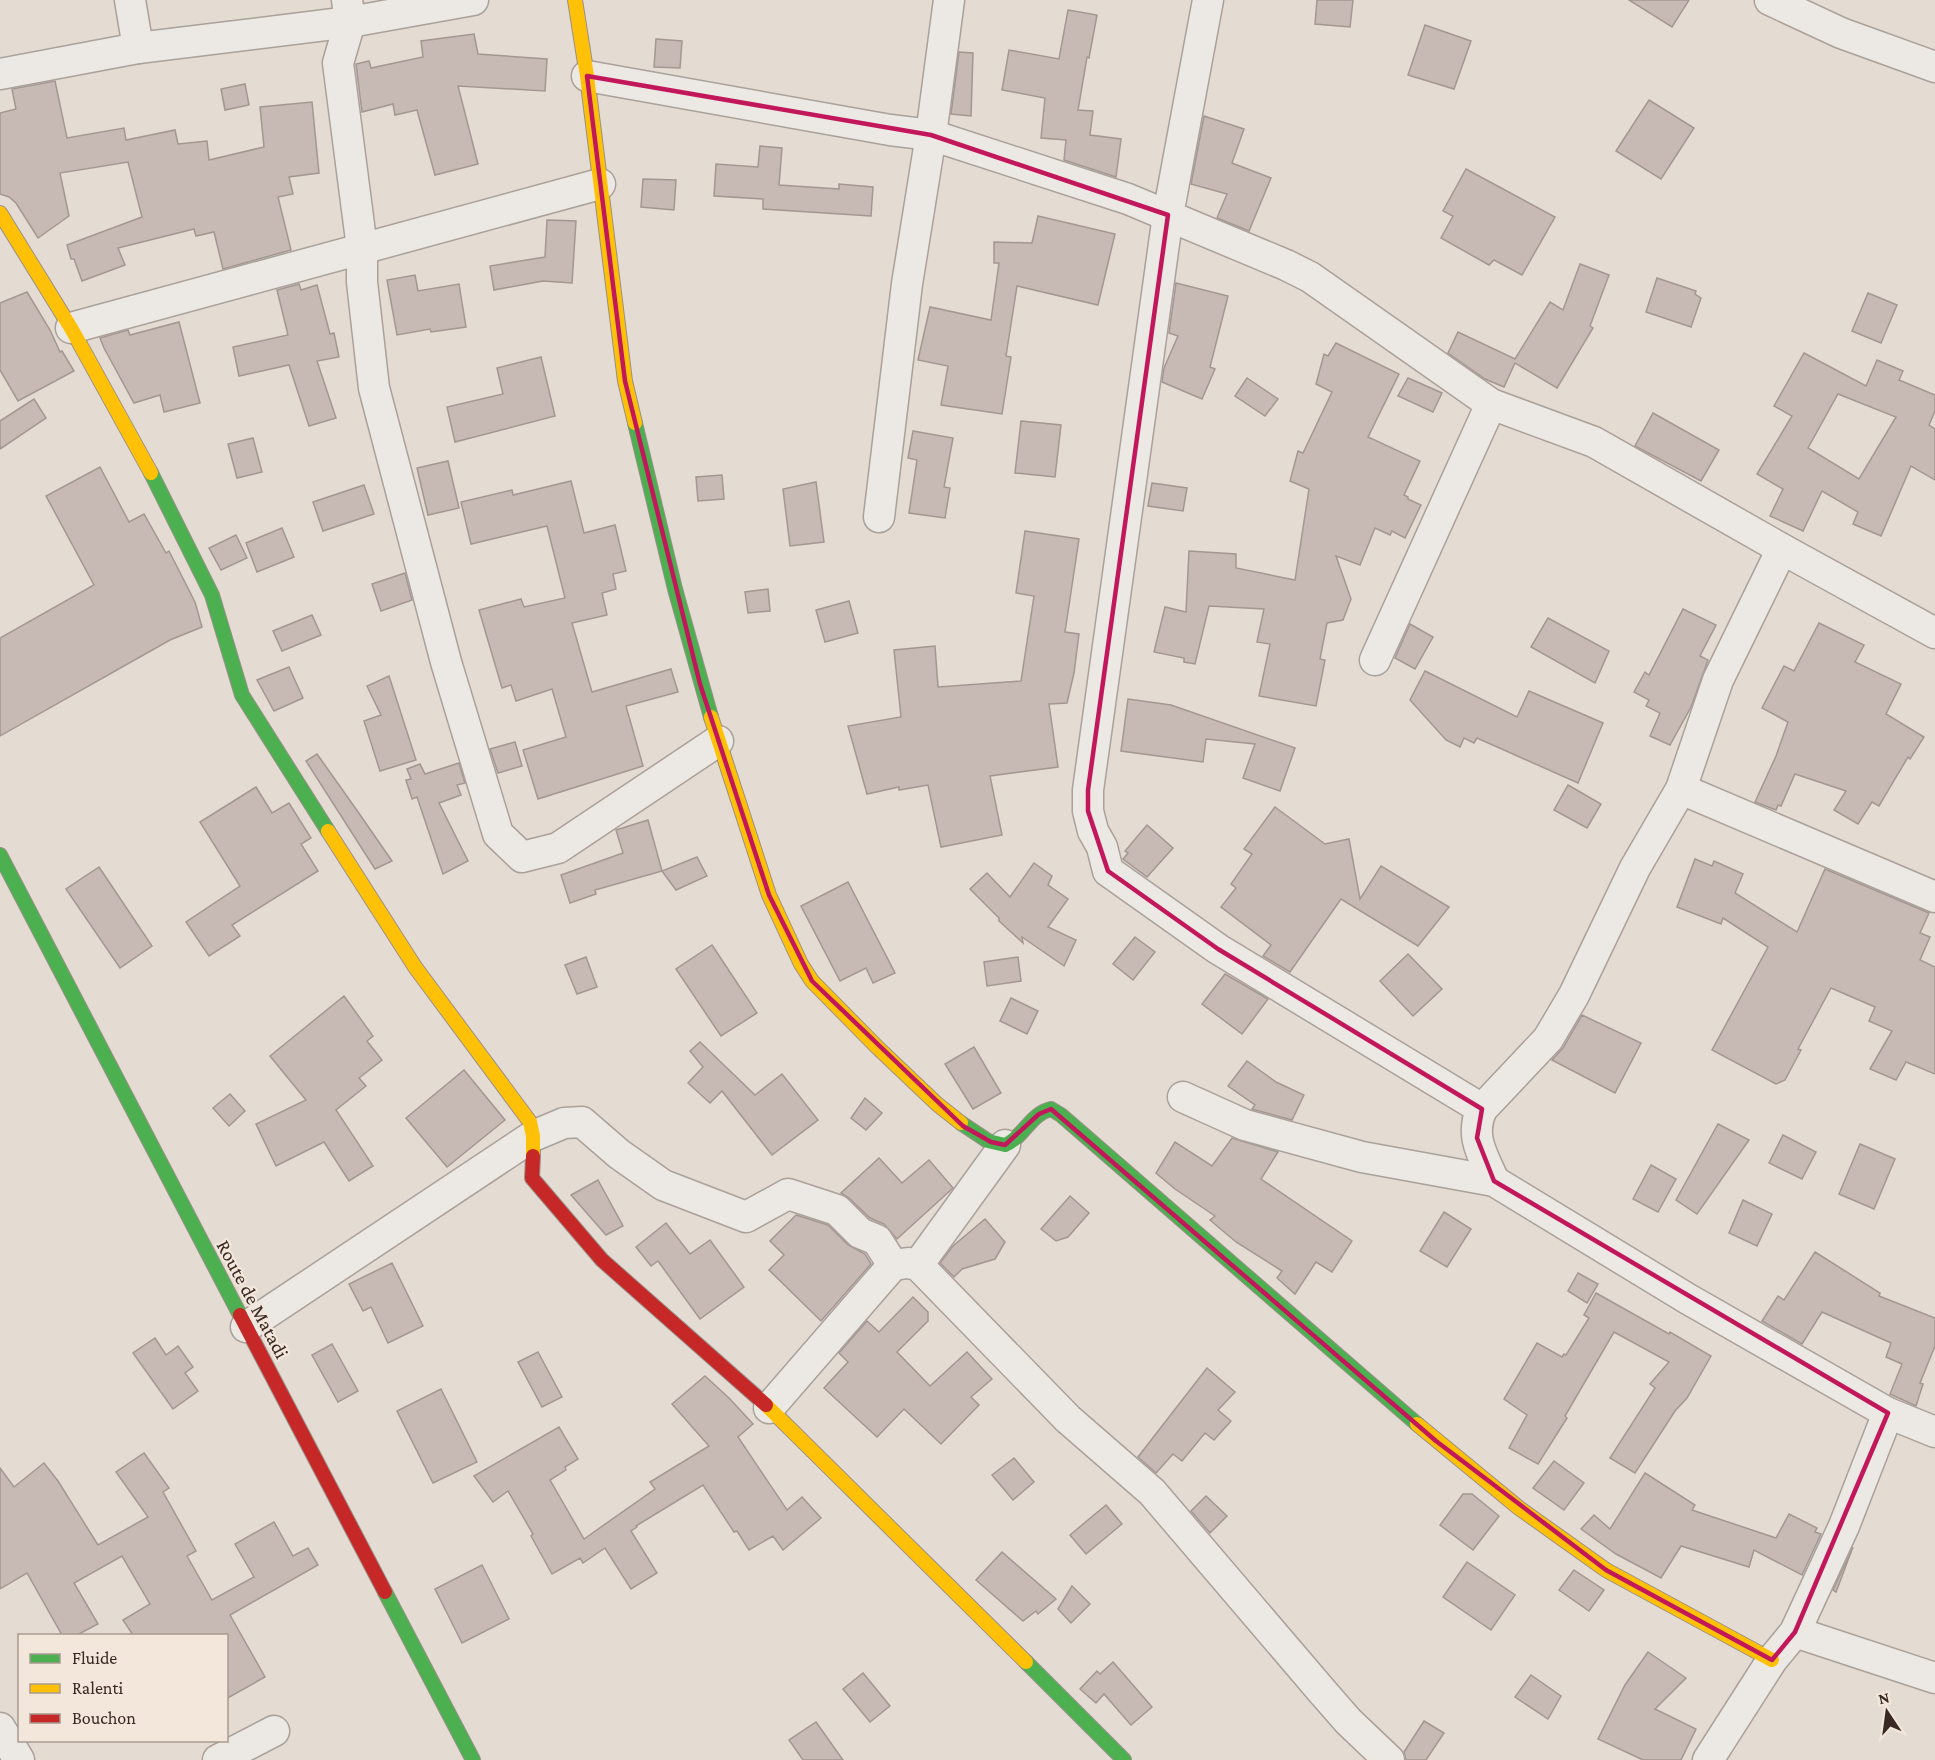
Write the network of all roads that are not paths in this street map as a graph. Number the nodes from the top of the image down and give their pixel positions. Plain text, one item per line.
1 (130, 0) edge
2 (473, 0) edge
3 (575, 0) edge
4 (949, 0) edge
5 (1208, 0) edge
6 (1770, 0) edge
7 (349, 11) edge
8 (138, 48) junction
9 (1935, 67) edge
10 (0, 74) edge
11 (587, 76) junction
12 (931, 135) junction
13 (600, 184) junction
14 (0, 213) edge
15 (1168, 215) junction
16 (362, 248) junction
17 (71, 328) junction
18 (1491, 404) junction
19 (879, 517) dead end
20 (1782, 549) junction
21 (1935, 633) edge
22 (1375, 660) dead end
23 (718, 741) junction
24 (1681, 789) junction
25 (0, 855) edge
26 (1935, 897) edge
27 (1184, 1097) dead end
28 (1482, 1109) junction
29 (533, 1136) junction
30 (1005, 1145) junction
31 (1494, 1181) junction
32 (906, 1265) junction
33 (246, 1327) junction
34 (769, 1408) junction
35 (1888, 1413) junction
36 (1935, 1432) edge
37 (1795, 1632) junction
38 (1772, 1660) junction
39 (1935, 1678) edge
40 (0, 1728) edge
41 (274, 1731) dead end
42 (19, 1760) edge
43 (218, 1760) edge
44 (473, 1760) edge
45 (1124, 1760) edge
46 (1389, 1760) edge
47 (1708, 1760) edge

1 - 8 street
2 - 7 street
3 - 11 main road
4 - 12 street
5 - 15 street
6 - 9 street
7 - 8 street
7 - 16 street
8 - 10 street
11 - 12 street
11 - 13 main road
12 - 15 street
12 - 19 street
13 - 16 street
13 - 23 main road
14 - 17 main road
15 - 18 street
15 - 28 street
16 - 17 street
16 - 23 street
17 - 29 main road
18 - 20 street
18 - 22 street
20 - 21 street
20 - 24 street
23 - 30 main road
24 - 26 street
24 - 28 street
25 - 33 main road, Route de Matadi
27 - 31 street
28 - 31 street
29 - 32 street
29 - 33 street
29 - 34 main road
30 - 32 street
30 - 38 main road
31 - 35 street
32 - 34 street
32 - 46 street
33 - 44 main road, Route de Matadi
34 - 45 main road
35 - 36 street
35 - 37 street
37 - 38 street
37 - 39 street
38 - 47 street
40 - 42 street
41 - 43 street

